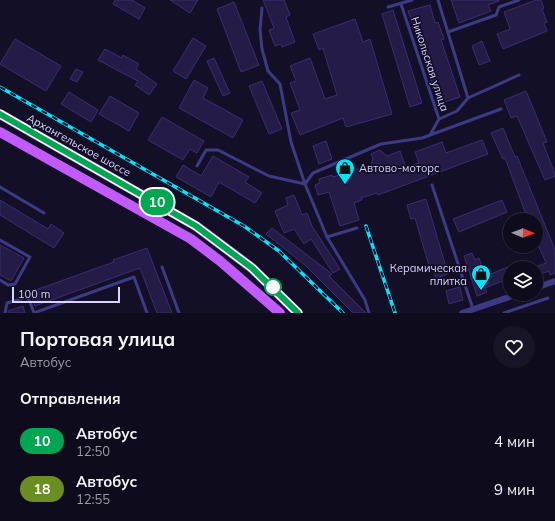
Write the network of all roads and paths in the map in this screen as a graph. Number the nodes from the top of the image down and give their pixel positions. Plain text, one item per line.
1 (412, 0) edge
2 (438, 0) edge
3 (519, 0) edge
4 (401, 4) junction
5 (388, 7) dead end
6 (262, 8) dead end
7 (448, 32) junction
8 (519, 75) dead end
9 (468, 98) junction
10 (501, 108) dead end
11 (0, 114) edge
12 (439, 119) junction
13 (0, 132) edge
14 (430, 135) junction
15 (197, 166) dead end
16 (305, 184) junction
17 (432, 185) dead end
18 (0, 187) edge
19 (44, 213) dead end
20 (357, 228) dead end
21 (327, 237) junction
22 (0, 240) edge
23 (162, 267) dead end
24 (0, 280) edge
25 (555, 281) edge
26 (543, 285) edge
27 (548, 298) dead end
28 (503, 299) edge
29 (472, 310) junction
30 (5, 313) edge
31 (34, 313) edge
32 (147, 313) edge
33 (178, 313) edge
34 (280, 313) edge
35 (298, 313) edge
36 (369, 313) edge
37 (462, 313) edge
38 (504, 313) edge

1 - 4 lane
2 - 7 lane
3 - 7 lane
4 - 5 lane
4 - 12 lane, Никольская улица
6 - 16 lane
7 - 9 lane
8 - 9 lane
9 - 12 lane
10 - 14 lane
11 - 35 main road, Архангельское шоссе
12 - 14 lane, Никольская улица
13 - 34 main road
14 - 16 lane
15 - 16 lane
16 - 21 lane
17 - 29 lane
18 - 19 lane
20 - 21 lane
21 - 36 lane
22 - 24 lane
23 - 33 lane
25 - 26 street
27 - 38 lane
28 - 29 street
29 - 37 street
30 - 31 lane
31 - 32 lane

